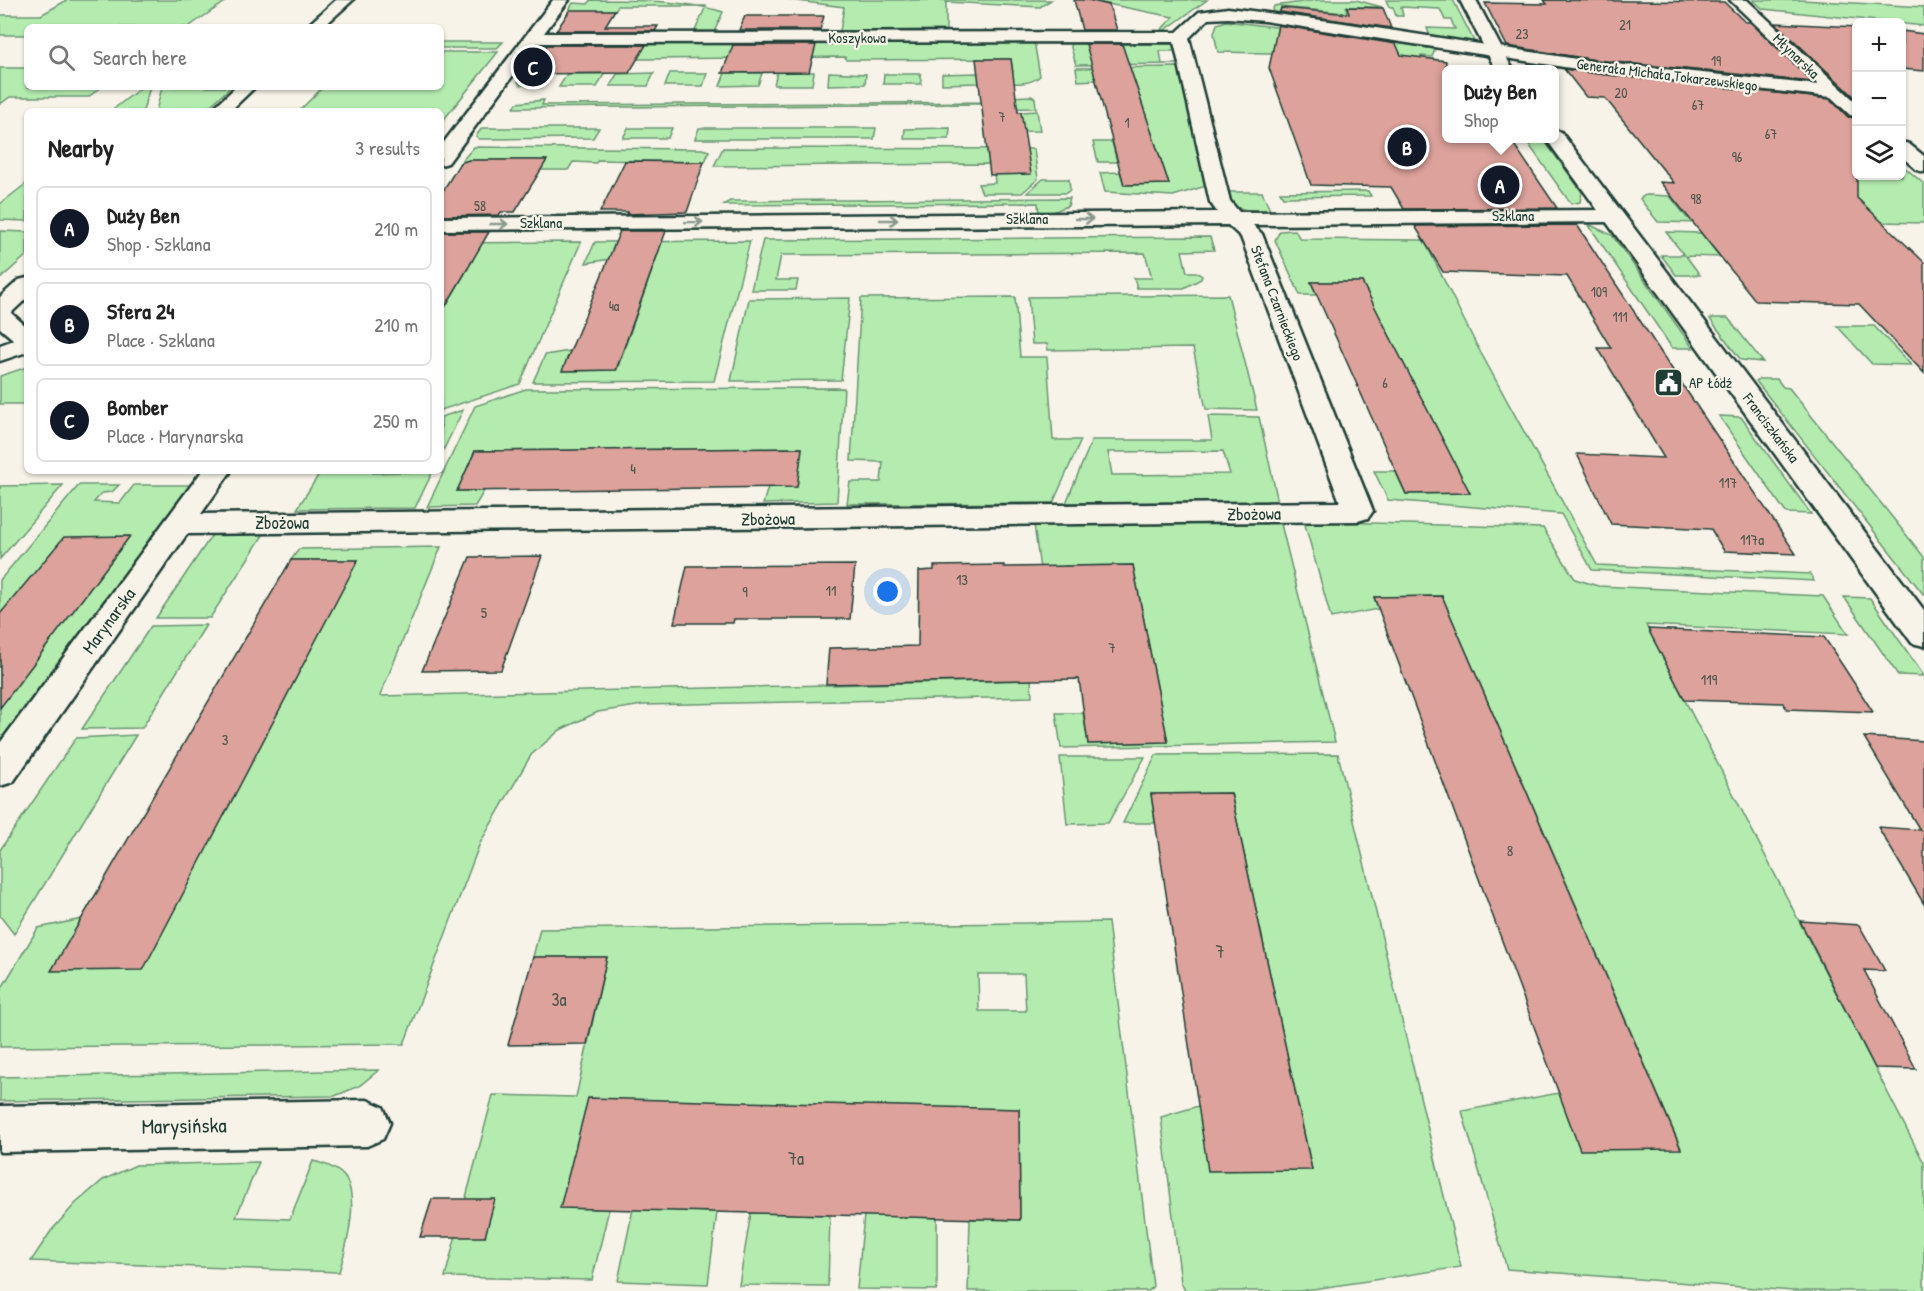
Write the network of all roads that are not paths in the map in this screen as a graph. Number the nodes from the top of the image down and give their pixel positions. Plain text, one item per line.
1 (345, 0) edge
2 (561, 0) edge
3 (1468, 0) edge
4 (1737, 0) edge
5 (317, 24) edge
6 (1180, 37) junction
7 (533, 39) junction
8 (1495, 52) junction
9 (1503, 65) edge
10 (243, 90) edge
11 (1834, 92) junction
12 (1852, 107) edge
13 (222, 108) edge
14 (1559, 143) edge
15 (1906, 151) edge
16 (444, 155) edge
17 (1924, 166) edge
18 (1613, 216) junction
19 (1233, 218) junction
20 (444, 224) edge
21 (24, 288) edge
22 (0, 310) edge
23 (0, 316) edge
24 (24, 336) edge
25 (24, 346) edge
26 (0, 354) edge
27 (214, 474) edge
28 (1358, 512) joint
29 (178, 524) junction
30 (1924, 634) edge
31 (0, 771) edge
32 (367, 1123) dead end
33 (0, 1129) edge

1 - 5 street
2 - 7 street
3 - 8 street
4 - 11 street, Młynarska
6 - 7 street, Koszykowa
6 - 8 street, Generała Michała Tokarzewskiego
6 - 19 street, Stefana Czarnieckiego
7 - 16 street
8 - 9 street
8 - 11 street, Generała Michała Tokarzewskiego
10 - 13 street
11 - 12 street, Młynarska
14 - 18 street, Franciszkańska
15 - 17 street
18 - 19 street, Szklana
18 - 30 street, Franciszkańska
20 -> 19 street, Szklana
19 - 28 street, Stefana Czarnieckiego
21 - 22 street
23 - 24 street
25 - 26 street
27 - 29 street, Marynarska
28 - 29 street, Zbożowa
29 - 31 street, Marynarska
32 - 33 street, Marysińska

